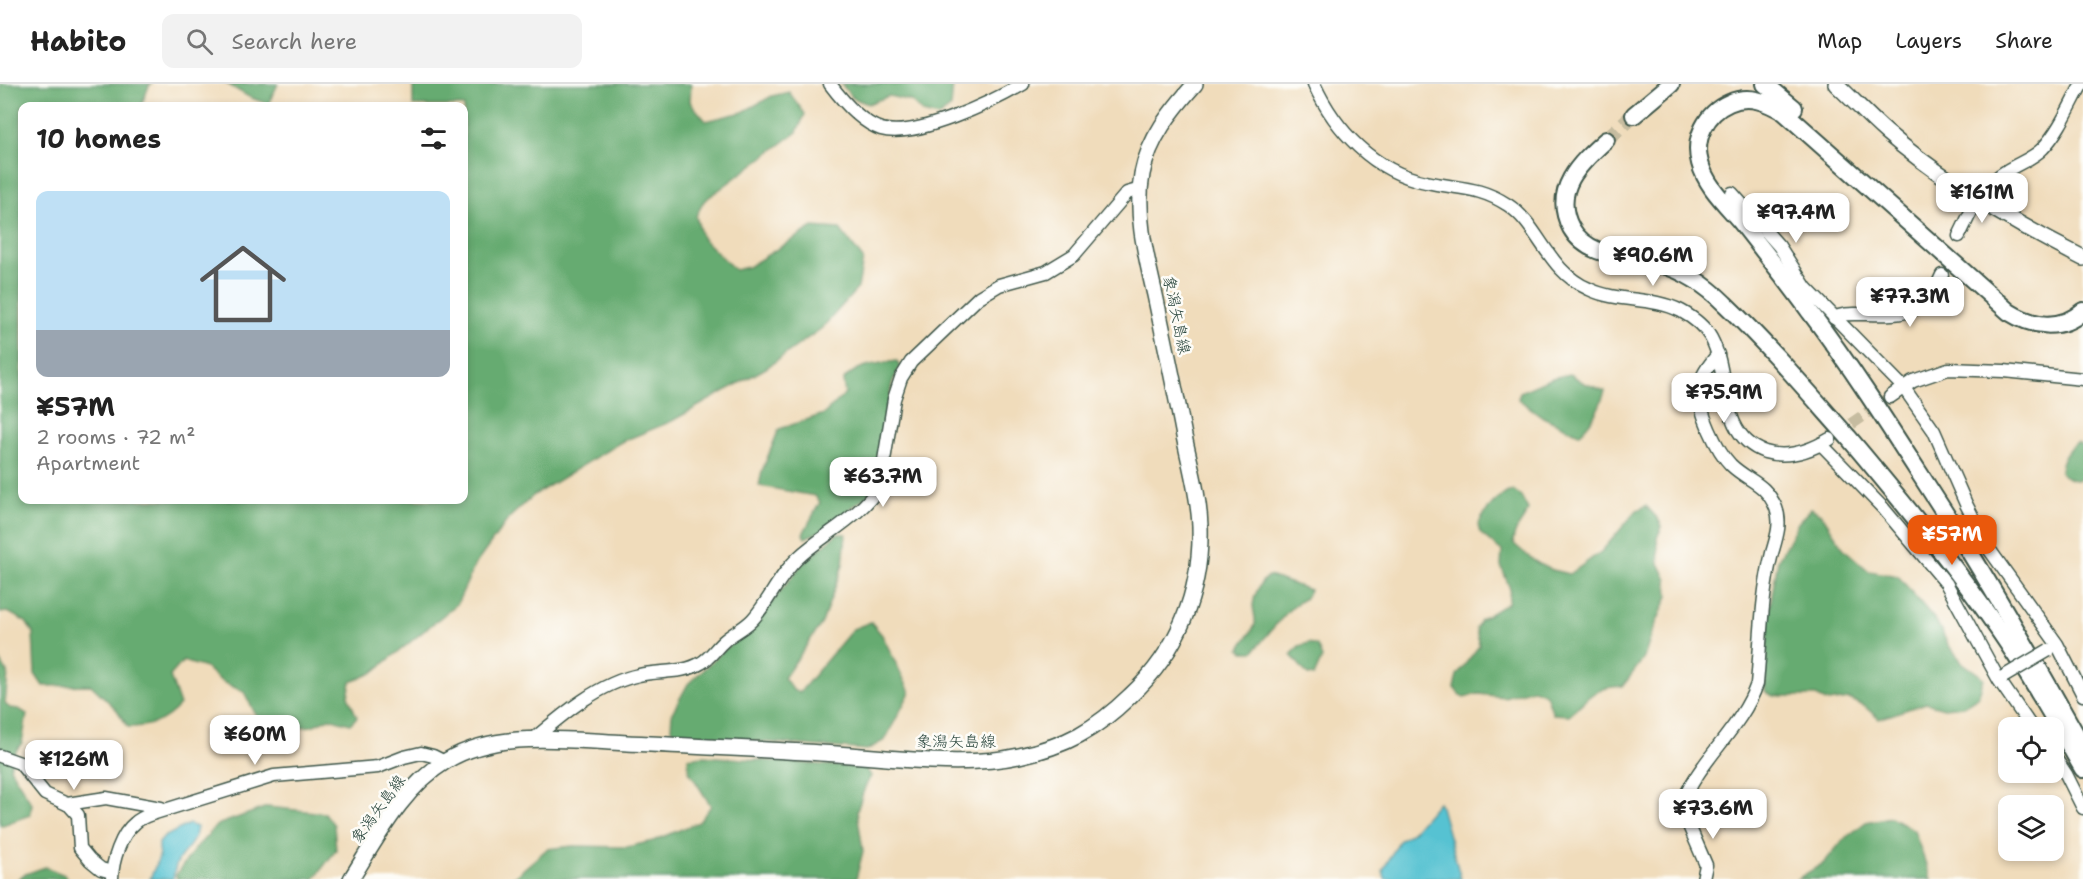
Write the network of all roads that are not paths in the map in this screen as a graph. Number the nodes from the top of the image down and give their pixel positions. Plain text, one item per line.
1 (830, 84) edge
2 (1023, 84) edge
3 (1195, 84) edge
4 (1314, 84) edge
5 (1671, 84) edge
6 (1764, 84) edge
7 (1836, 84) edge
8 (2082, 84) edge
9 (1634, 115) tunnel mouth
10 (1606, 140) tunnel mouth
11 (1141, 189) junction
12 (1732, 193) dead end
13 (1977, 199) junction
14 (1959, 236) dead end
15 (2083, 258) edge
16 (1942, 275) dead end
17 (2083, 297) edge
18 (2083, 311) edge
19 (1834, 318) junction
20 (1718, 354) junction
21 (2083, 380) edge
22 (1904, 388) junction
23 (1890, 397) tunnel mouth
24 (2053, 646) junction
25 (2022, 653) junction
26 (2001, 678) junction
27 (2083, 695) edge
28 (2025, 717) edge
29 (535, 738) junction
30 (2083, 747) edge
31 (0, 756) edge
32 (445, 762) junction
33 (2083, 769) edge
34 (2064, 771) edge
35 (67, 804) junction
36 (2083, 808) edge
37 (166, 809) junction
38 (112, 876) edge
39 (351, 879) edge
40 (1703, 879) edge

1 - 2 street
3 - 11 main road, 象潟矢島線
4 - 20 street
5 - 9 highway
6 - 17 highway
7 - 13 main road
8 - 13 street
10 - 25 highway
11 - 29 street
11 - 29 main road, 象潟矢島線
12 - 19 street
13 - 14 street
13 - 15 main road
16 - 19 street
18 - 25 highway
19 - 22 street
20 - 26 street
20 - 40 street
21 - 22 street
22 - 23 street
22 - 24 street
24 - 26 street, bridge
24 - 27 street
25 - 30 highway
25 - 33 highway
26 - 28 street
29 - 32 main road, 象潟矢島線
31 - 35 street
32 - 37 street
32 - 39 main road, 象潟矢島線
34 - 36 street
35 - 37 street
35 - 38 street
37 - 38 street

